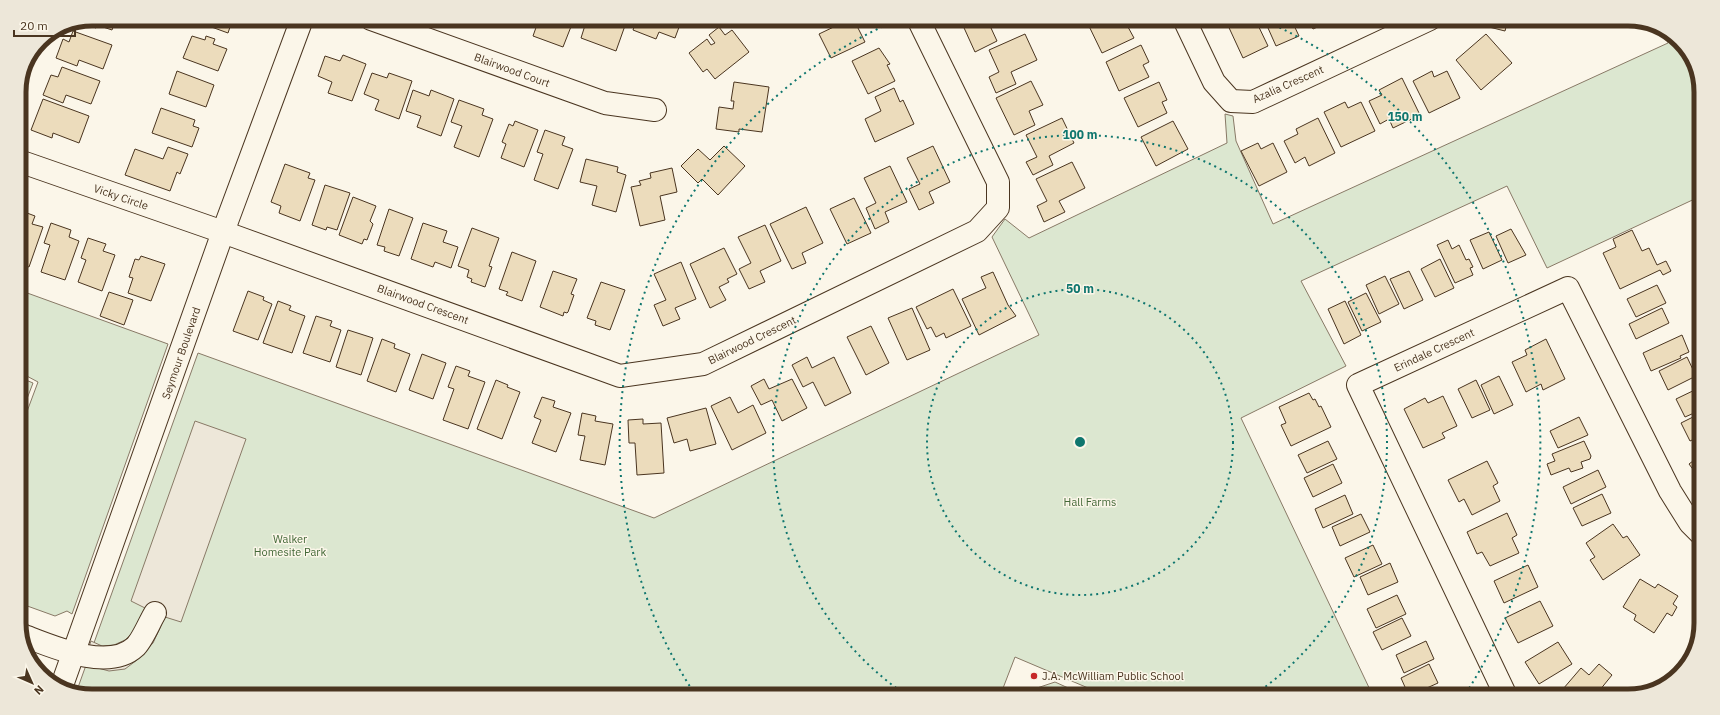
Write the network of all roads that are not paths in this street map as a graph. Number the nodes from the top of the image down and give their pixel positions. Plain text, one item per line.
1 (299, 26) edge
2 (390, 26) edge
3 (921, 26) edge
4 (1187, 26) edge
5 (1415, 26) edge
6 (655, 110) dead end
7 (26, 163) edge
8 (223, 232) junction
9 (1694, 527) edge
10 (155, 613) dead end
11 (27, 637) edge
12 (73, 654) junction
13 (63, 682) edge
14 (1503, 689) edge

1 - 8 street, Seymour Boulevard
2 - 6 street, Blairwood Court
3 - 8 street, Blairwood Crescent
4 - 5 street, Azalia Crescent
7 - 8 street, Vicky Circle
8 - 12 street, Seymour Boulevard
9 - 14 street, Erindale Crescent
10 - 12 street
11 - 12 street
12 - 13 street, Seymour Boulevard

